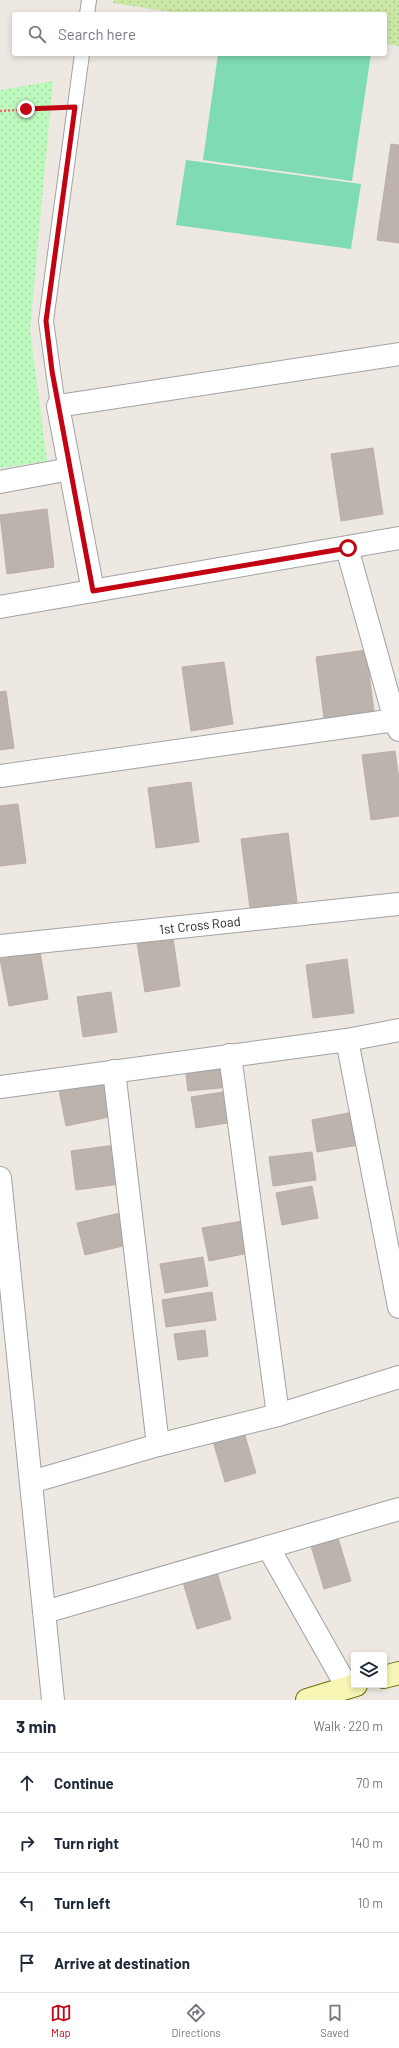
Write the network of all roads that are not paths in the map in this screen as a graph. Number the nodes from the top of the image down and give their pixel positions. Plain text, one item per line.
1 (89, 0) edge
2 (87, 12) edge
3 (82, 56) edge
4 (399, 354) edge
5 (58, 406) junction
6 (70, 469) junction
7 (0, 482) edge
8 (399, 538) edge
9 (348, 548) junction
10 (93, 591) junction
11 (0, 607) edge
12 (397, 725) edge
13 (0, 776) edge
14 (399, 904) edge
15 (0, 946) edge
16 (397, 1035) edge
17 (346, 1040) junction
18 (230, 1054) junction
19 (114, 1071) junction
20 (0, 1087) edge
21 (0, 1178) edge
22 (399, 1307) edge
23 (399, 1377) edge
24 (278, 1415) junction
25 (158, 1445) junction
26 (31, 1482) junction
27 (399, 1509) edge
28 (268, 1547) junction
29 (45, 1612) junction
30 (399, 1673) edge
31 (387, 1676) edge
32 (351, 1684) edge
33 (351, 1686) edge
34 (53, 1700) edge
35 (307, 1700) edge

1 - 2 lane
3 - 5 lane
4 - 5 street
5 - 6 street
6 - 7 street
6 - 10 street
8 - 9 street
9 - 10 street
9 - 12 street
10 - 11 street
12 - 13 street
14 - 15 street, 1st Cross Road
16 - 17 street
17 - 18 street
17 - 22 street
18 - 19 street
18 - 24 street
19 - 20 street
19 - 25 street
21 - 26 street
23 - 24 street
24 - 25 street
25 - 26 street
26 - 29 street
27 - 28 street
28 - 29 street
28 - 32 street
29 - 34 street
30 - 31 street
33 - 35 street

